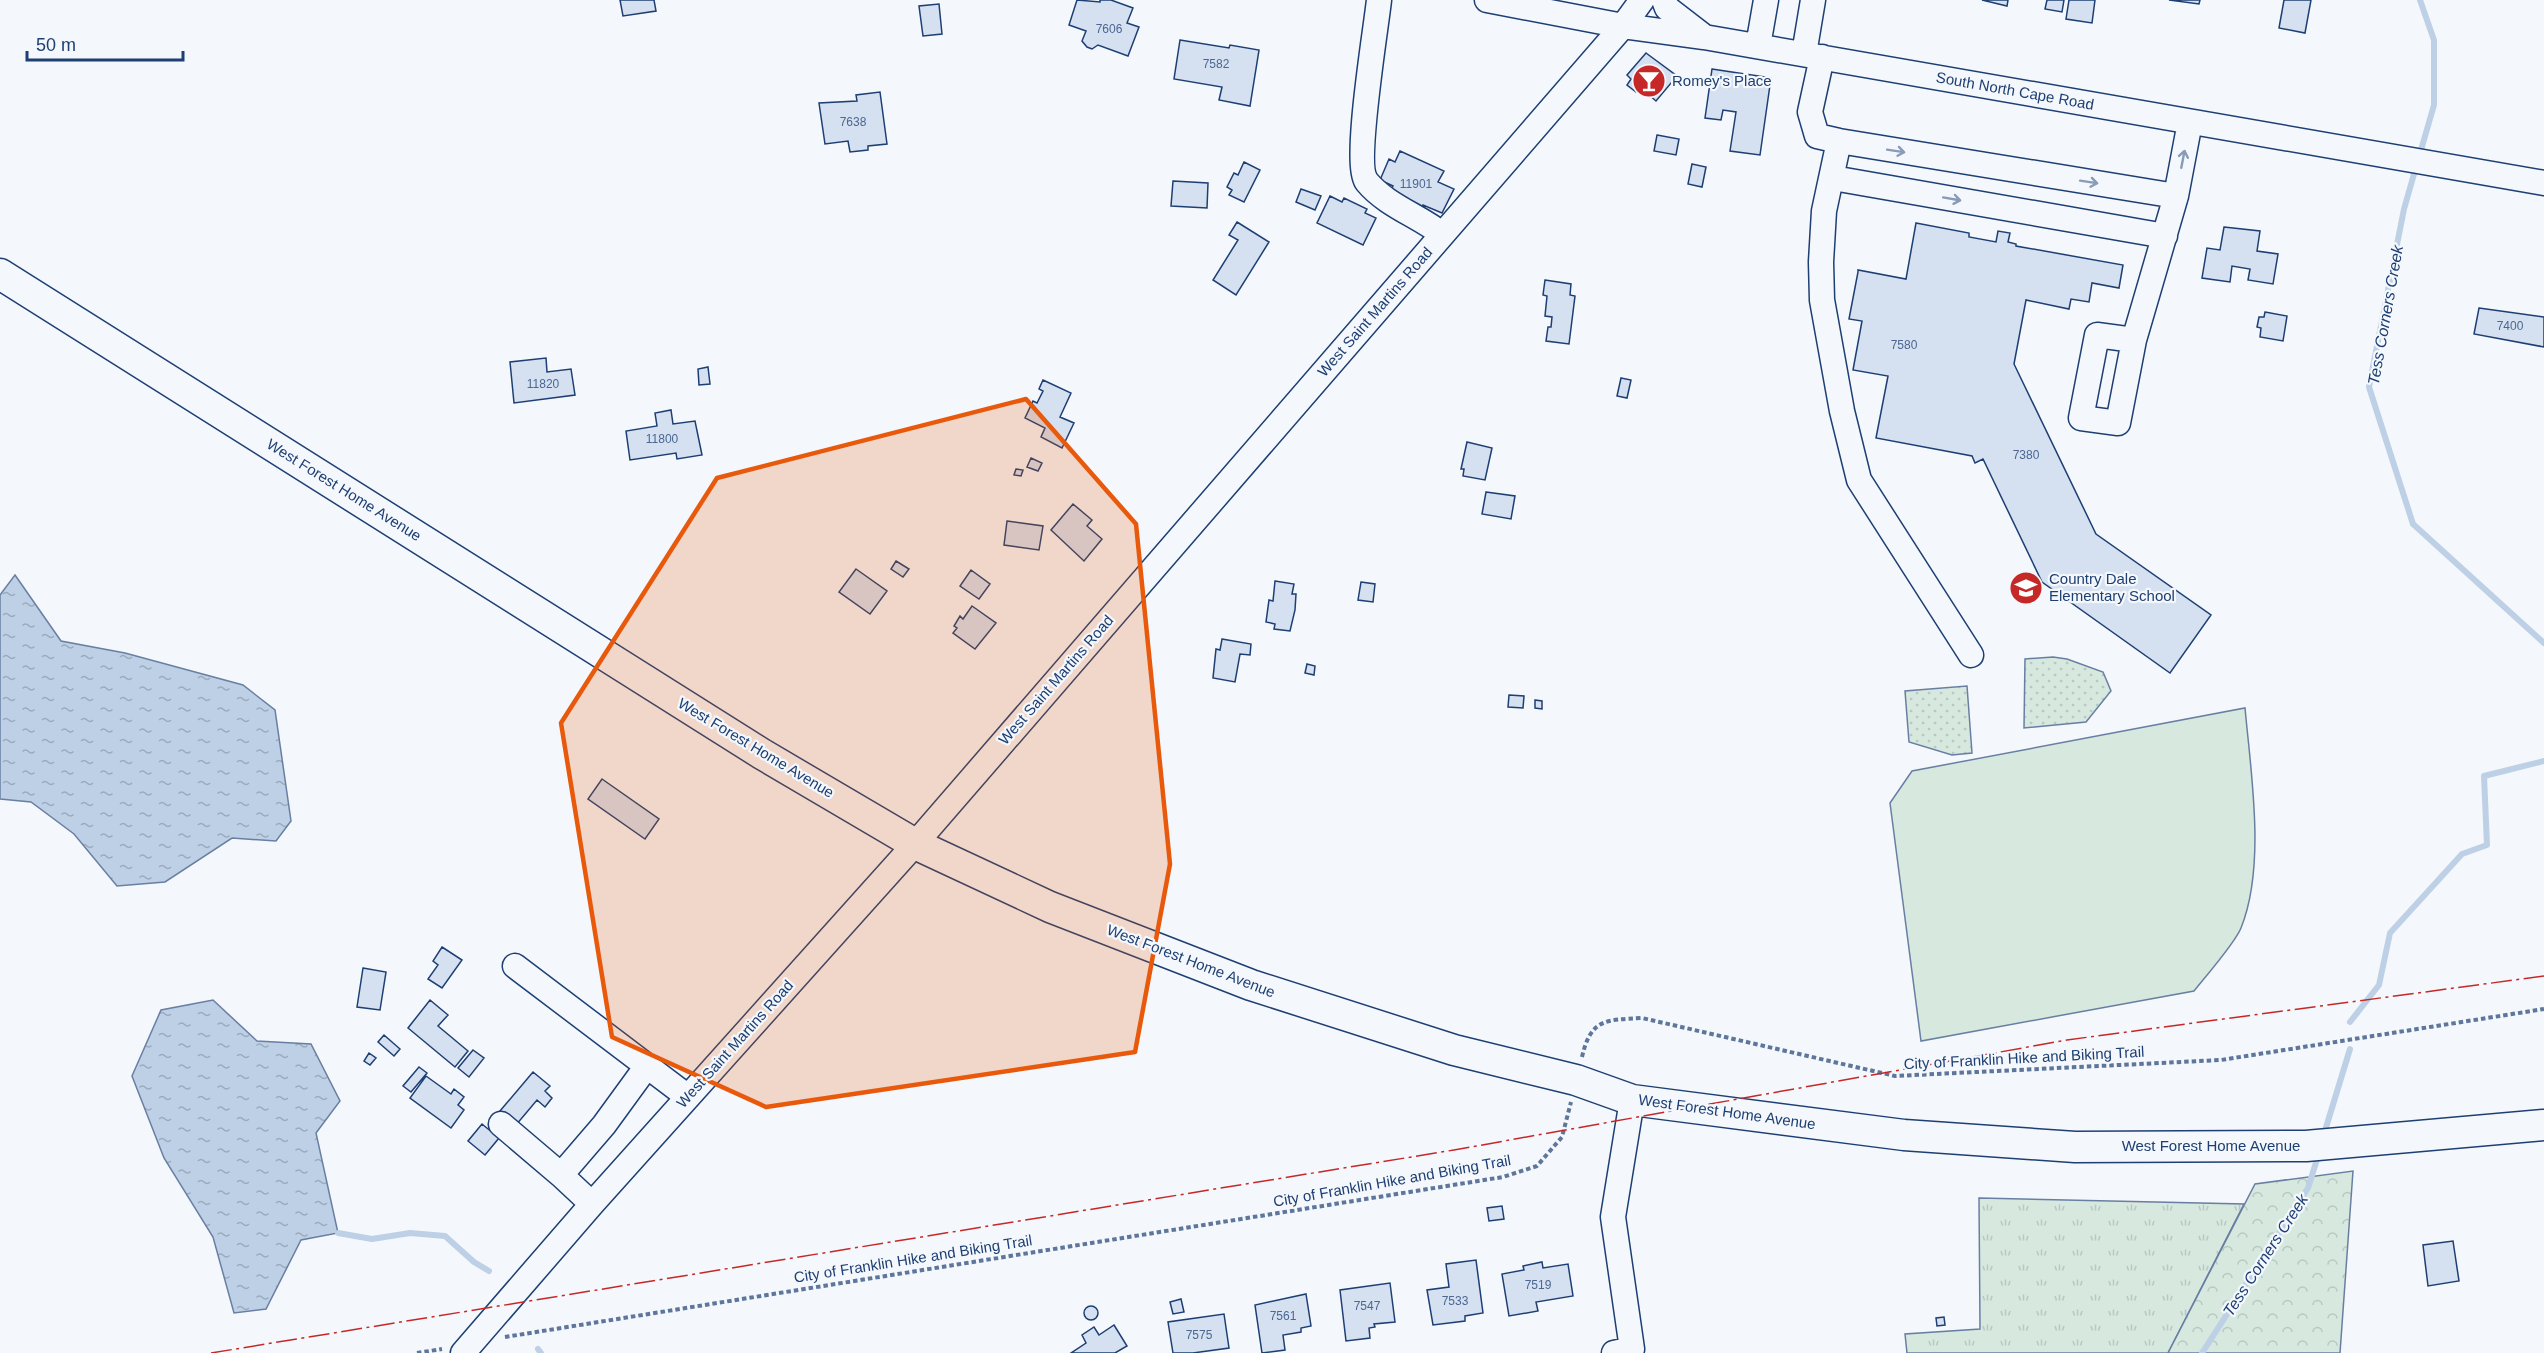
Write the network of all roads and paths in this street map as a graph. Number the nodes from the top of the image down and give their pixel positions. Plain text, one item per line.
1 (1379, 0) edge
2 (1487, 0) edge
3 (1642, 0) edge
4 (1664, 0) edge
5 (1766, 0) edge
6 (1814, 0) edge
7 (1623, 26) junction
8 (1704, 37) junction
9 (1758, 46) junction
10 (1813, 56) junction
11 (2190, 122) junction
12 (1839, 141) junction
13 (1833, 178) junction
14 (2544, 183) edge
15 (2176, 196) junction
16 (1442, 234) junction
17 (2165, 236) junction
18 (0, 274) edge
19 (2134, 340) dead end
20 (1971, 655) dead end
21 (915, 844) junction
22 (515, 966) dead end
23 (2544, 1009) edge
24 (647, 1066) junction
25 (1576, 1080) junction
26 (688, 1097) junction
27 (1632, 1100) junction
28 (501, 1124) dead end
29 (2544, 1125) edge
30 (561, 1175) junction
31 (592, 1204) junction
32 (505, 1337) dead end
33 (452, 1351) edge
34 (417, 1353) edge
35 (1614, 1353) edge

1 - 16 street
2 - 7 street, South North Cape Road
3 - 7 street, West Saint Martins Road
4 - 8 street
5 - 9 street
6 - 10 street
7 - 8 street, South North Cape Road
7 - 16 street, West Saint Martins Road
8 - 9 street, South North Cape Road
9 - 10 street, South North Cape Road
10 - 11 street, South North Cape Road
10 - 12 street
11 - 14 street, South North Cape Road
15 -> 11 street
12 - 13 street
12 -> 15 street
13 -> 17 street
13 - 20 street
15 - 17 street
16 - 21 street, West Saint Martins Road
17 - 19 street
18 - 21 main road, West Forest Home Avenue
21 - 25 main road, West Forest Home Avenue
21 - 26 street, West Saint Martins Road
22 - 24 street
23 - 25 path, City of Franklin Hike and Biking Trail
24 - 26 street
24 - 30 street
25 - 27 main road, West Forest Home Avenue
25 - 32 path, City of Franklin Hike and Biking Trail
26 - 31 street, West Saint Martins Road
27 - 29 main road, West Forest Home Avenue
27 - 35 street
28 - 30 street
30 - 31 street
31 - 33 street, West Saint Martins Road
33 - 34 path

